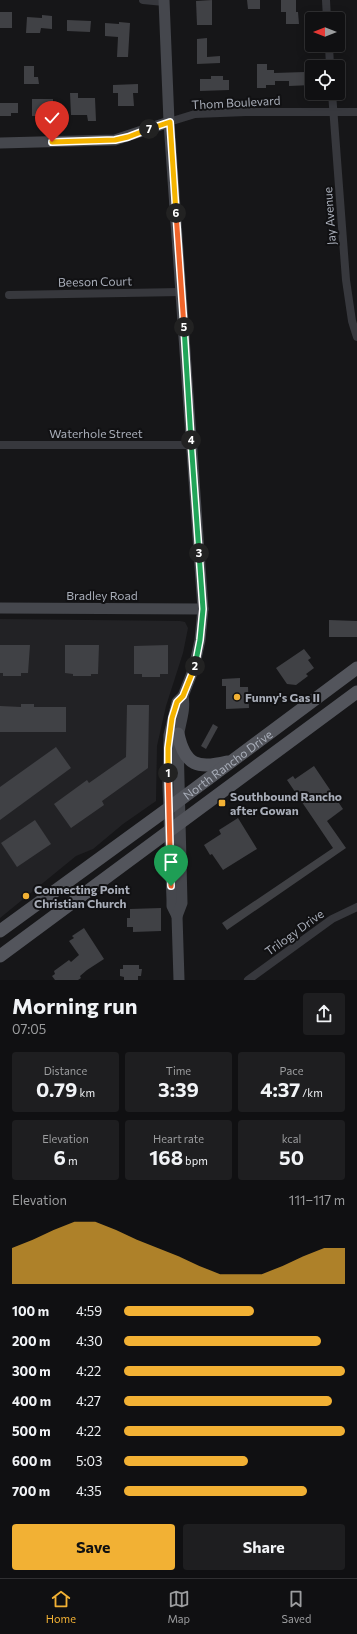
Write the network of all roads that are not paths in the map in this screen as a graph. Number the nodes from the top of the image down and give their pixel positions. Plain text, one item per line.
1 (143, 0) edge
2 (326, 0) edge
3 (164, 1) edge
4 (327, 12) edge
5 (333, 100) edge
6 (334, 112) junction
7 (357, 112) edge
8 (170, 122) junction
9 (0, 143) edge
10 (181, 292) junction
11 (9, 295) dead end
12 (357, 337) edge
13 (0, 445) edge
14 (191, 445) junction
15 (0, 608) edge
16 (203, 609) junction
17 (357, 668) edge
18 (357, 692) edge
19 (183, 696) junction
20 (178, 734) junction
21 (231, 761) junction
22 (180, 800) junction
23 (169, 808) junction
24 (175, 826) junction
25 (357, 907) edge
26 (0, 931) edge
27 (0, 956) edge
28 (179, 980) edge
29 (248, 980) edge

1 - 3 street
2 - 4 street
3 - 8 street
5 - 6 street, Jay Avenue
6 - 7 street, Thom Boulevard
6 - 8 street, Thom Boulevard
6 - 12 street, Jay Avenue
8 - 9 street, Thom Boulevard
8 - 10 street
10 - 11 street, Beeson Court
10 - 14 street
13 - 14 street, Waterhole Street
14 - 16 street
15 - 16 street, Bradley Road
16 - 19 street
17 - 21 main road, North Rancho Drive
18 - 24 main road, North Rancho Drive
19 - 20 street
19 - 23 street
20 - 21 main road
20 - 22 street
21 - 22 main road, North Rancho Drive
22 - 23 main road, North Rancho Drive
22 - 24 street
23 - 24 street
23 - 26 main road, North Rancho Drive
24 - 27 main road, North Rancho Drive
24 - 28 street
25 - 29 street, Trilogy Drive

